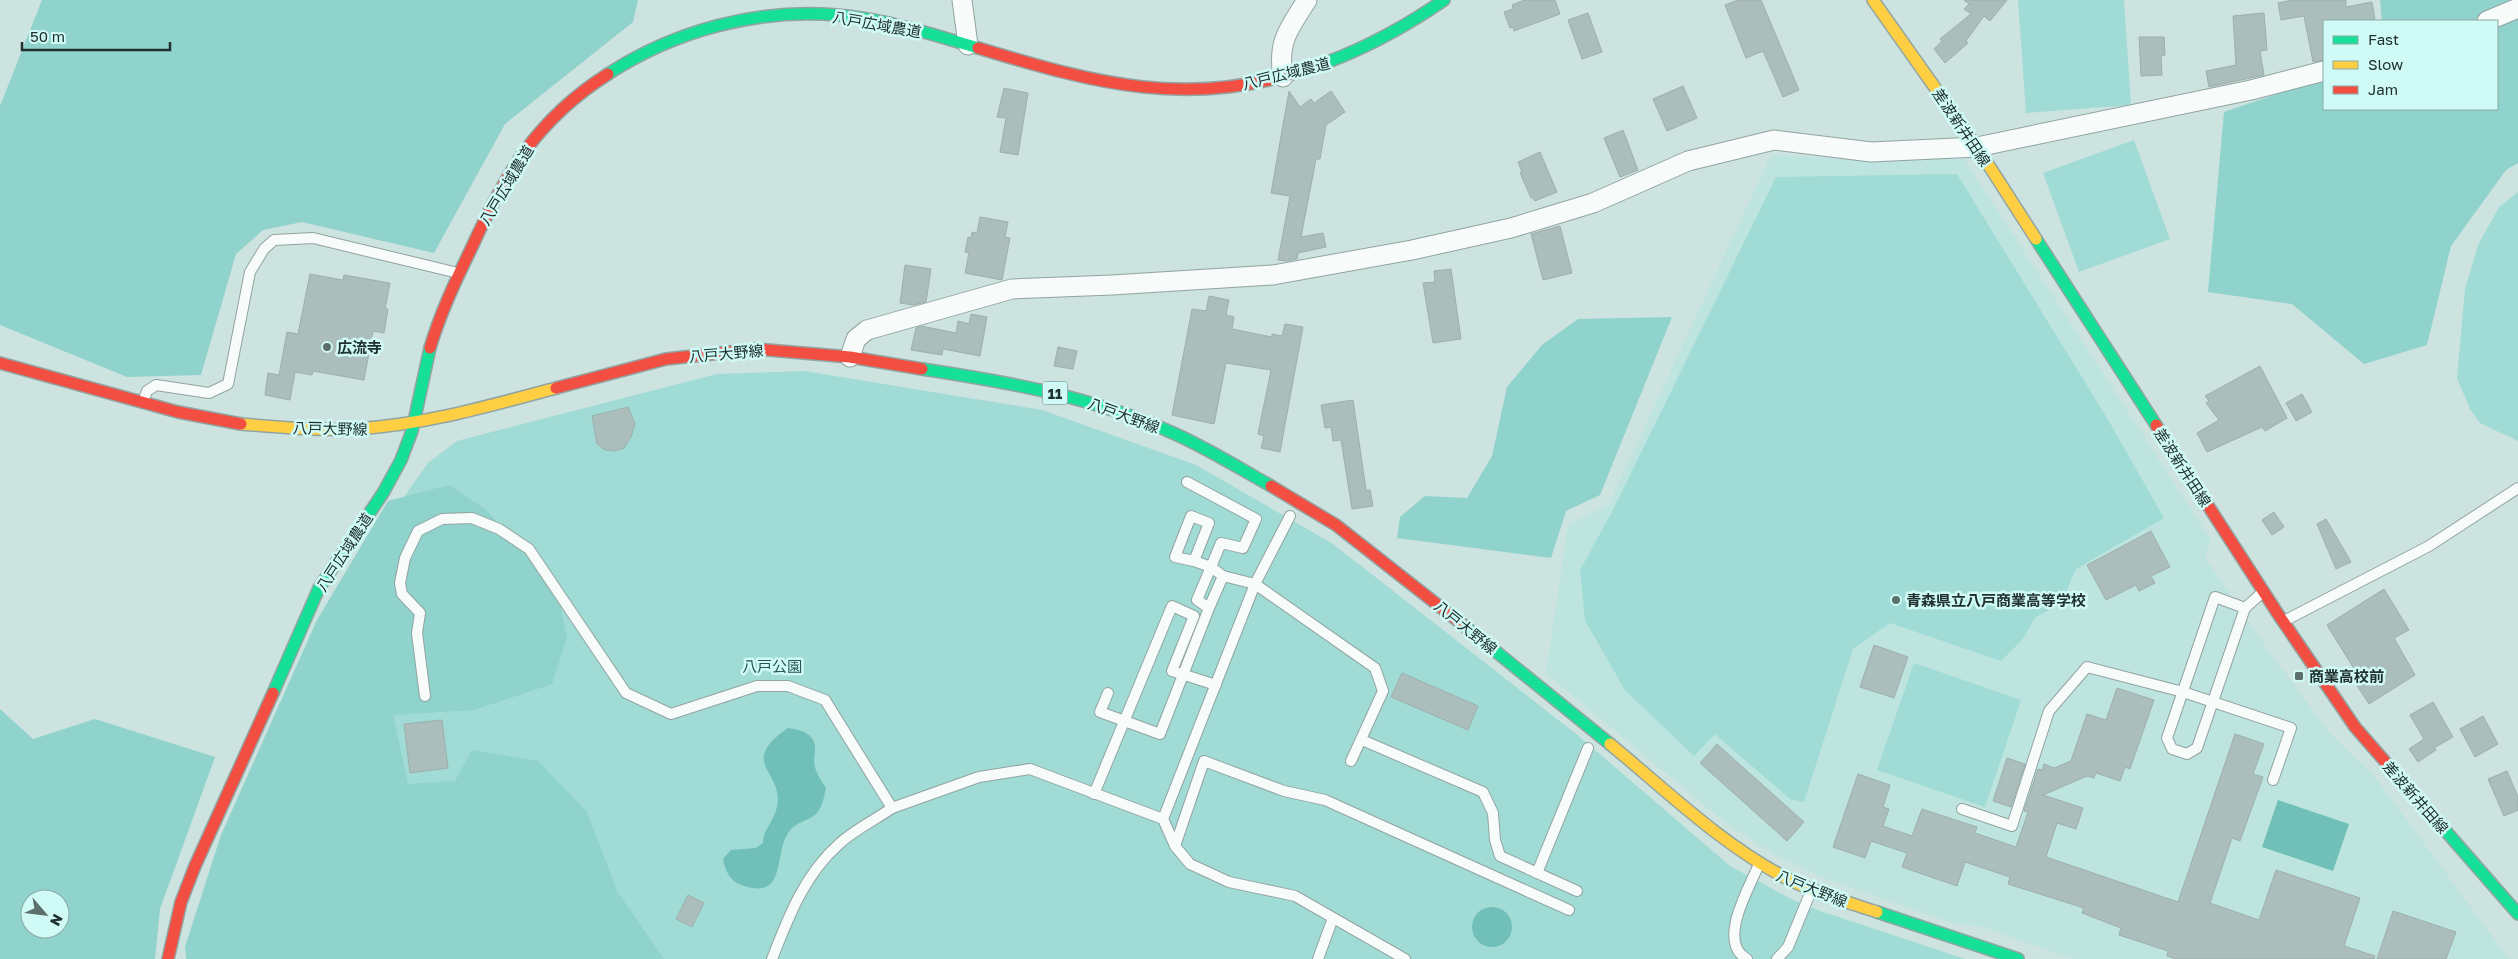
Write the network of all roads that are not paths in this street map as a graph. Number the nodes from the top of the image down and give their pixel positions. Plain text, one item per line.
1 (962, 0) edge
2 (1307, 0) edge
3 (1444, 0) edge
4 (1873, 0) edge
5 (2518, 8) edge
6 (851, 9) edge
7 (2488, 20) edge
8 (968, 45) junction
9 (2323, 71) edge
10 (1282, 77) junction
11 (1977, 147) junction
12 (459, 273) junction
13 (850, 357) junction
14 (0, 363) edge
15 (143, 403) junction
16 (414, 423) junction
17 (1187, 482) dead end
18 (2518, 488) edge
19 (1290, 516) dead end
20 (1194, 561) dead end
21 (1210, 567) junction
22 (1223, 576) junction
23 (1255, 584) junction
24 (2264, 592) junction
25 (1209, 608) junction
26 (2245, 608) junction
27 (2283, 622) junction
28 (1184, 674) junction
29 (1216, 684) junction
30 (2182, 692) junction
31 (1108, 693) dead end
32 (425, 696) dead end
33 (2212, 702) junction
34 (1123, 720) junction
35 (1362, 740) junction
36 (1588, 748) dead end
37 (1351, 762) dead end
38 (2274, 780) dead end
39 (1094, 794) junction
40 (892, 808) junction
41 (1962, 809) dead end
42 (1163, 820) junction
43 (1175, 846) junction
44 (1759, 864) junction
45 (1537, 873) junction
46 (1577, 890) dead end
47 (1812, 890) junction
48 (1569, 910) dead end
49 (2518, 914) edge
50 (1334, 918) junction
51 (168, 959) edge
52 (772, 959) edge
53 (1318, 959) edge
54 (1405, 959) edge
55 (1747, 959) edge
56 (1777, 959) edge
57 (2018, 959) edge

1 - 8 street
2 - 10 street
3 - 10 main road, 八戸広域農道
4 - 11 main road, 差波新井田線
5 - 7 street
6 - 8 main road, 八戸広域農道
6 - 12 main road, 八戸広域農道
8 - 10 main road, 八戸広域農道
9 - 11 street
11 - 13 street
11 - 24 main road, 差波新井田線
12 - 15 lane
12 - 16 main road, 八戸広域農道
13 - 16 main road, 八戸大野線 / 11
13 - 44 main road, 八戸大野線 / 11
14 - 15 main road, 八戸大野線 / 11
15 - 16 main road, 八戸大野線 / 11
16 - 51 main road, 八戸広域農道
17 - 21 lane
18 - 27 lane
19 - 23 lane
20 - 21 lane
21 - 22 lane
21 - 25 lane
22 - 23 lane
22 - 25 lane
23 - 29 lane
23 - 35 lane
24 - 26 lane
24 - 27 main road, 差波新井田線
25 - 28 lane
26 - 30 lane
26 - 33 lane
27 - 49 main road, 差波新井田線
28 - 29 lane
28 - 34 lane
28 - 34 lane
29 - 42 lane
30 - 33 lane
30 - 33 lane
30 - 41 lane
31 - 34 lane
32 - 40 lane
33 - 38 lane
34 - 39 lane
35 - 37 lane
35 - 45 lane
36 - 45 lane
39 - 40 lane
39 - 42 lane
40 - 52 lane
42 - 43 lane
43 - 48 lane
43 - 50 lane
44 - 47 main road, 八戸大野線 / 11
44 - 55 lane
45 - 46 lane
47 - 56 lane
47 - 57 main road, 八戸大野線 / 11
50 - 53 lane
50 - 54 lane

